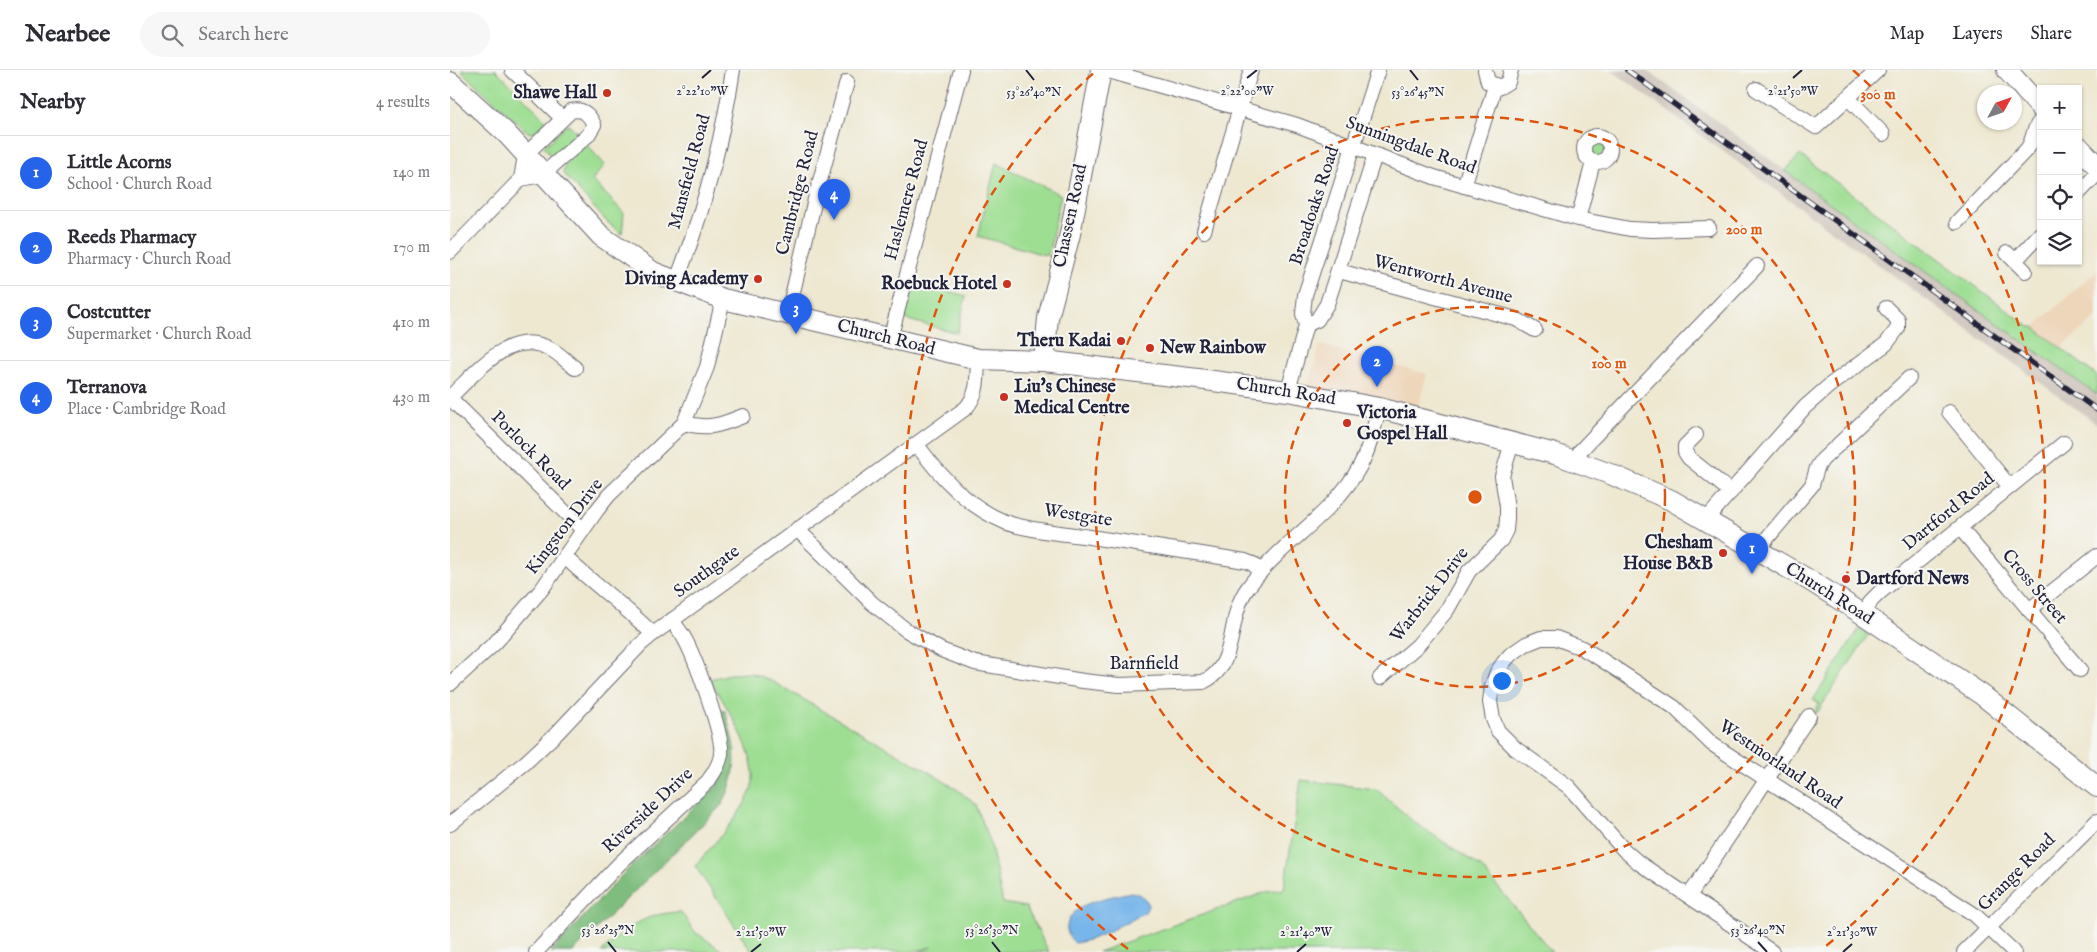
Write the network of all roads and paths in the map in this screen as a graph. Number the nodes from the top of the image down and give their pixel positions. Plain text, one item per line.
1 (512, 70) edge
2 (733, 70) edge
3 (961, 70) edge
4 (1101, 70) edge
5 (1105, 70) edge
6 (1251, 70) edge
7 (1378, 70) edge
8 (1485, 70) edge
9 (1511, 70) edge
10 (1878, 70) edge
11 (2007, 70) edge
12 (450, 82) edge
13 (847, 82) dead end
14 (1495, 86) junction
15 (1756, 90) dead end
16 (1848, 98) junction
17 (2037, 104) edge
18 (1239, 109) junction
19 (562, 118) junction
20 (2037, 126) edge
21 (1883, 134) dead end
22 (1354, 146) junction
23 (2082, 150) edge
24 (525, 155) junction
25 (1375, 155) junction
26 (1593, 162) dead end
27 (2097, 166) edge
28 (2097, 174) edge
29 (542, 175) junction
30 (521, 179) junction
31 (1464, 186) junction
32 (2082, 190) edge
33 (1578, 219) junction
34 (1958, 222) dead end
35 (1709, 228) dead end
36 (1204, 231) dead end
37 (2037, 236) edge
38 (450, 252) edge
39 (1758, 266) dead end
40 (1338, 271) junction
41 (2026, 271) dead end
42 (676, 282) junction
43 (723, 299) junction
44 (1886, 308) dead end
45 (788, 313) junction
46 (1306, 325) junction
47 (1535, 330) dead end
48 (890, 339) junction
49 (978, 360) junction
50 (1044, 362) junction
51 (575, 368) dead end
52 (1909, 378) dead end
53 (1288, 391) junction
54 (450, 397) edge
55 (1379, 408) junction
56 (1949, 412) dead end
57 (744, 416) dead end
58 (684, 423) junction
59 (1696, 435) dead end
60 (1512, 443) junction
61 (2064, 443) dead end
62 (917, 445) junction
63 (1579, 461) junction
64 (2010, 487) junction
65 (1731, 492) junction
66 (1705, 521) junction
67 (1960, 528) junction
68 (583, 530) junction
69 (797, 530) junction
70 (1758, 552) junction
71 (2097, 556) edge
72 (565, 557) junction
73 (1260, 571) junction
74 (2030, 610) junction
75 (1864, 615) junction
76 (672, 620) junction
77 (653, 634) junction
78 (2080, 670) dead end
79 (1378, 680) dead end
80 (450, 684) edge
81 (1809, 716) dead end
82 (1768, 780) junction
83 (2096, 785) edge
84 (2097, 821) edge
85 (450, 824) edge
86 (1689, 896) junction
87 (1989, 927) junction
88 (536, 952) edge
89 (1772, 952) edge
90 (1964, 952) edge
91 (2014, 952) edge

1 - 19 street
2 - 42 street, Mansfield Road
3 - 48 street, Haslemere Road
4 - 50 main road, Chassen Road
5 - 18 street, Sunningdale Road
6 - 18 street
7 - 22 street, Broadoaks Road
8 - 14 street
9 - 14 street
10 - 16 street
11 - 17 main road
12 - 24 main road, Church Road
13 - 45 street, Cambridge Road
14 - 31 street
15 - 16 street
16 - 21 street
18 - 22 street, Sunningdale Road
18 - 36 street
19 - 24 street
19 - 29 street
20 - 34 street
22 - 25 street, Sunningdale Road
22 - 46 street, Broadoaks Road
23 - 27 main road
24 - 29 main road, Church Road
24 - 30 street
25 - 31 street, Sunningdale Road
25 - 40 street
26 - 33 street
28 - 32 street
29 - 30 street
29 - 42 main road, Church Road
30 - 38 street
31 - 33 street, Sunningdale Road
33 - 35 street, Sunningdale Road
37 - 41 street
39 - 63 street
40 - 46 street
40 - 47 street, Wentworth Avenue
42 - 43 main road, Church Road
43 - 45 main road, Church Road
43 - 58 street, Kingston Drive
44 - 65 street
45 - 48 main road, Church Road
46 - 53 street, Broadoaks Road
48 - 49 main road, Church Road
49 - 50 main road, Church Road
49 - 62 street, Southgate
50 - 53 main road, Church Road
51 - 54 street
52 - 70 street
53 - 55 main road, Church Road
54 - 68 street, Porlock Road
55 - 60 main road, Church Road
55 - 73 street, Barnfield
56 - 64 street
57 - 58 street
58 - 68 street, Kingston Drive
59 - 65 street
60 - 63 main road, Church Road
60 - 79 street, Warbrick Drive
61 - 64 street, Dartford Road
62 - 69 street, Southgate
62 - 73 street, Westgate
63 - 66 main road, Church Road
64 - 67 street, Dartford Road
65 - 66 street
66 - 70 main road, Church Road
67 - 74 street, Cross Street
67 - 75 street, Dartford Road
68 - 72 street, Kingston Drive
69 - 73 street, Barnfield
69 - 76 street, Southgate
70 - 75 main road, Church Road
71 - 74 street
72 - 77 street
72 - 80 street, Kingston Drive
74 - 78 street, Cross Street
75 - 83 main road, Church Road
76 - 77 street, Southgate
76 - 88 street, Riverside Drive
77 - 85 street, Southgate
81 - 82 street
82 - 86 street
82 - 86 street, Westmorland Road
82 - 87 street, Westmorland Road
84 - 87 street, Grange Road
86 - 89 street
87 - 90 street, Grange Road
87 - 91 street, Westmorland Road

